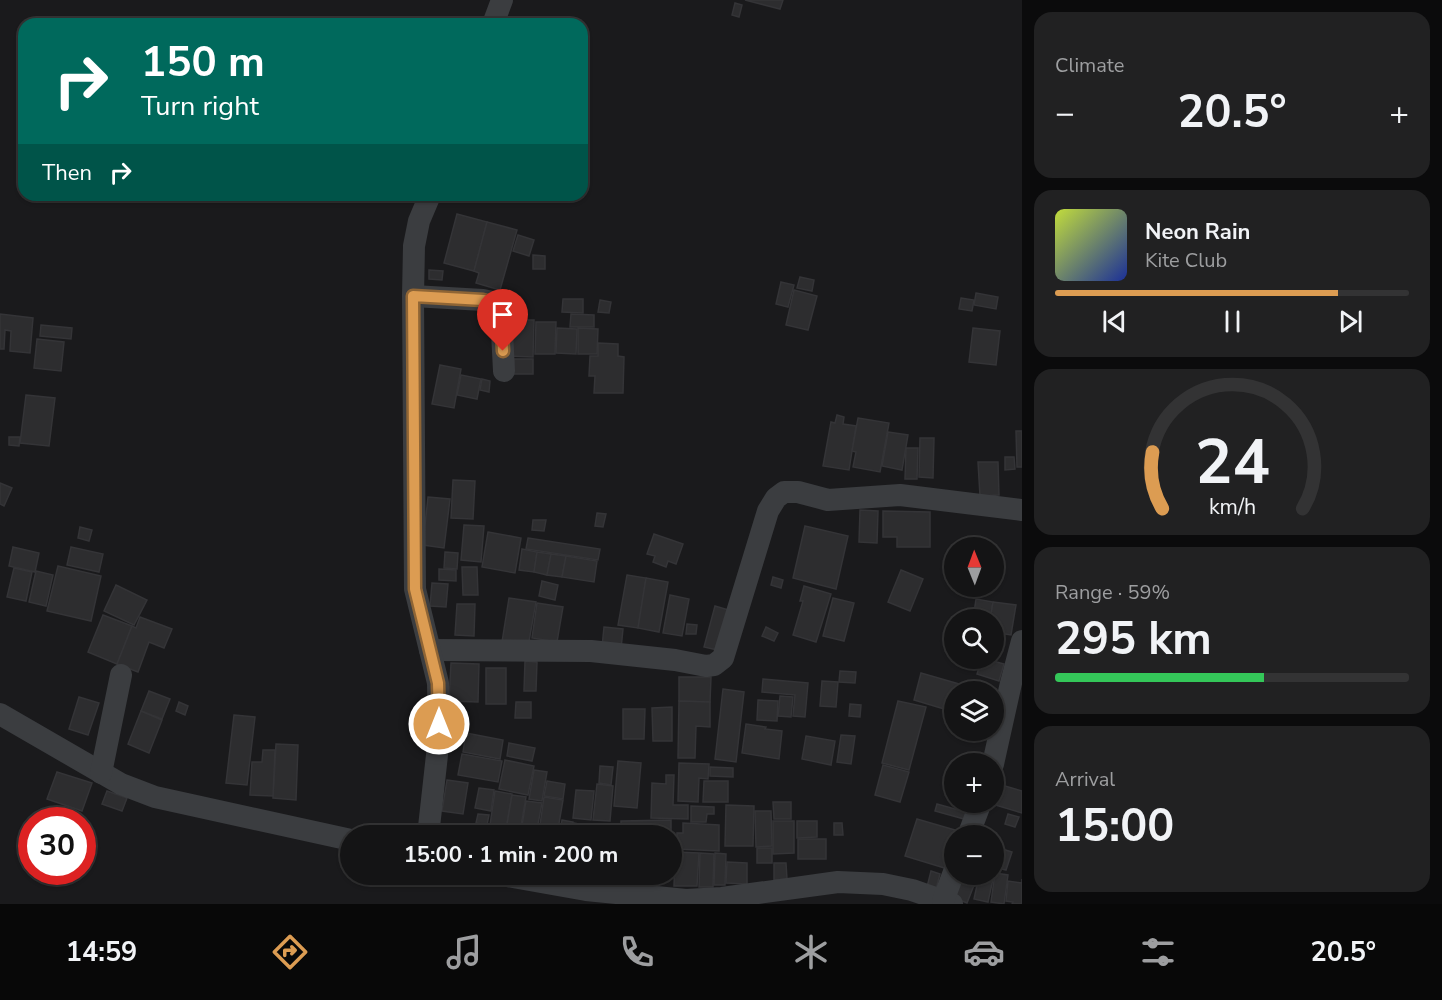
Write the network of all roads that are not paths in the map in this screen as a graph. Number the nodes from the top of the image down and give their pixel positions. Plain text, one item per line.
1 (502, 0) edge
2 (495, 18) edge
3 (427, 201) edge
4 (413, 296) junction
5 (504, 371) dead end
6 (1022, 510) edge
7 (1022, 641) edge
8 (430, 650) junction
9 (121, 675) dead end
10 (0, 714) edge
11 (996, 753) edge
12 (100, 773) junction
13 (429, 825) edge
14 (340, 838) edge
15 (558, 885) edge
16 (951, 885) edge
17 (686, 902) edge
18 (947, 902) edge

1 - 2 street
3 - 4 street
4 - 5 street
4 - 8 street
6 - 8 street
7 - 11 street
8 - 13 street
9 - 12 street
10 - 12 street
12 - 14 street
15 - 17 street
16 - 18 street
17 - 18 street

